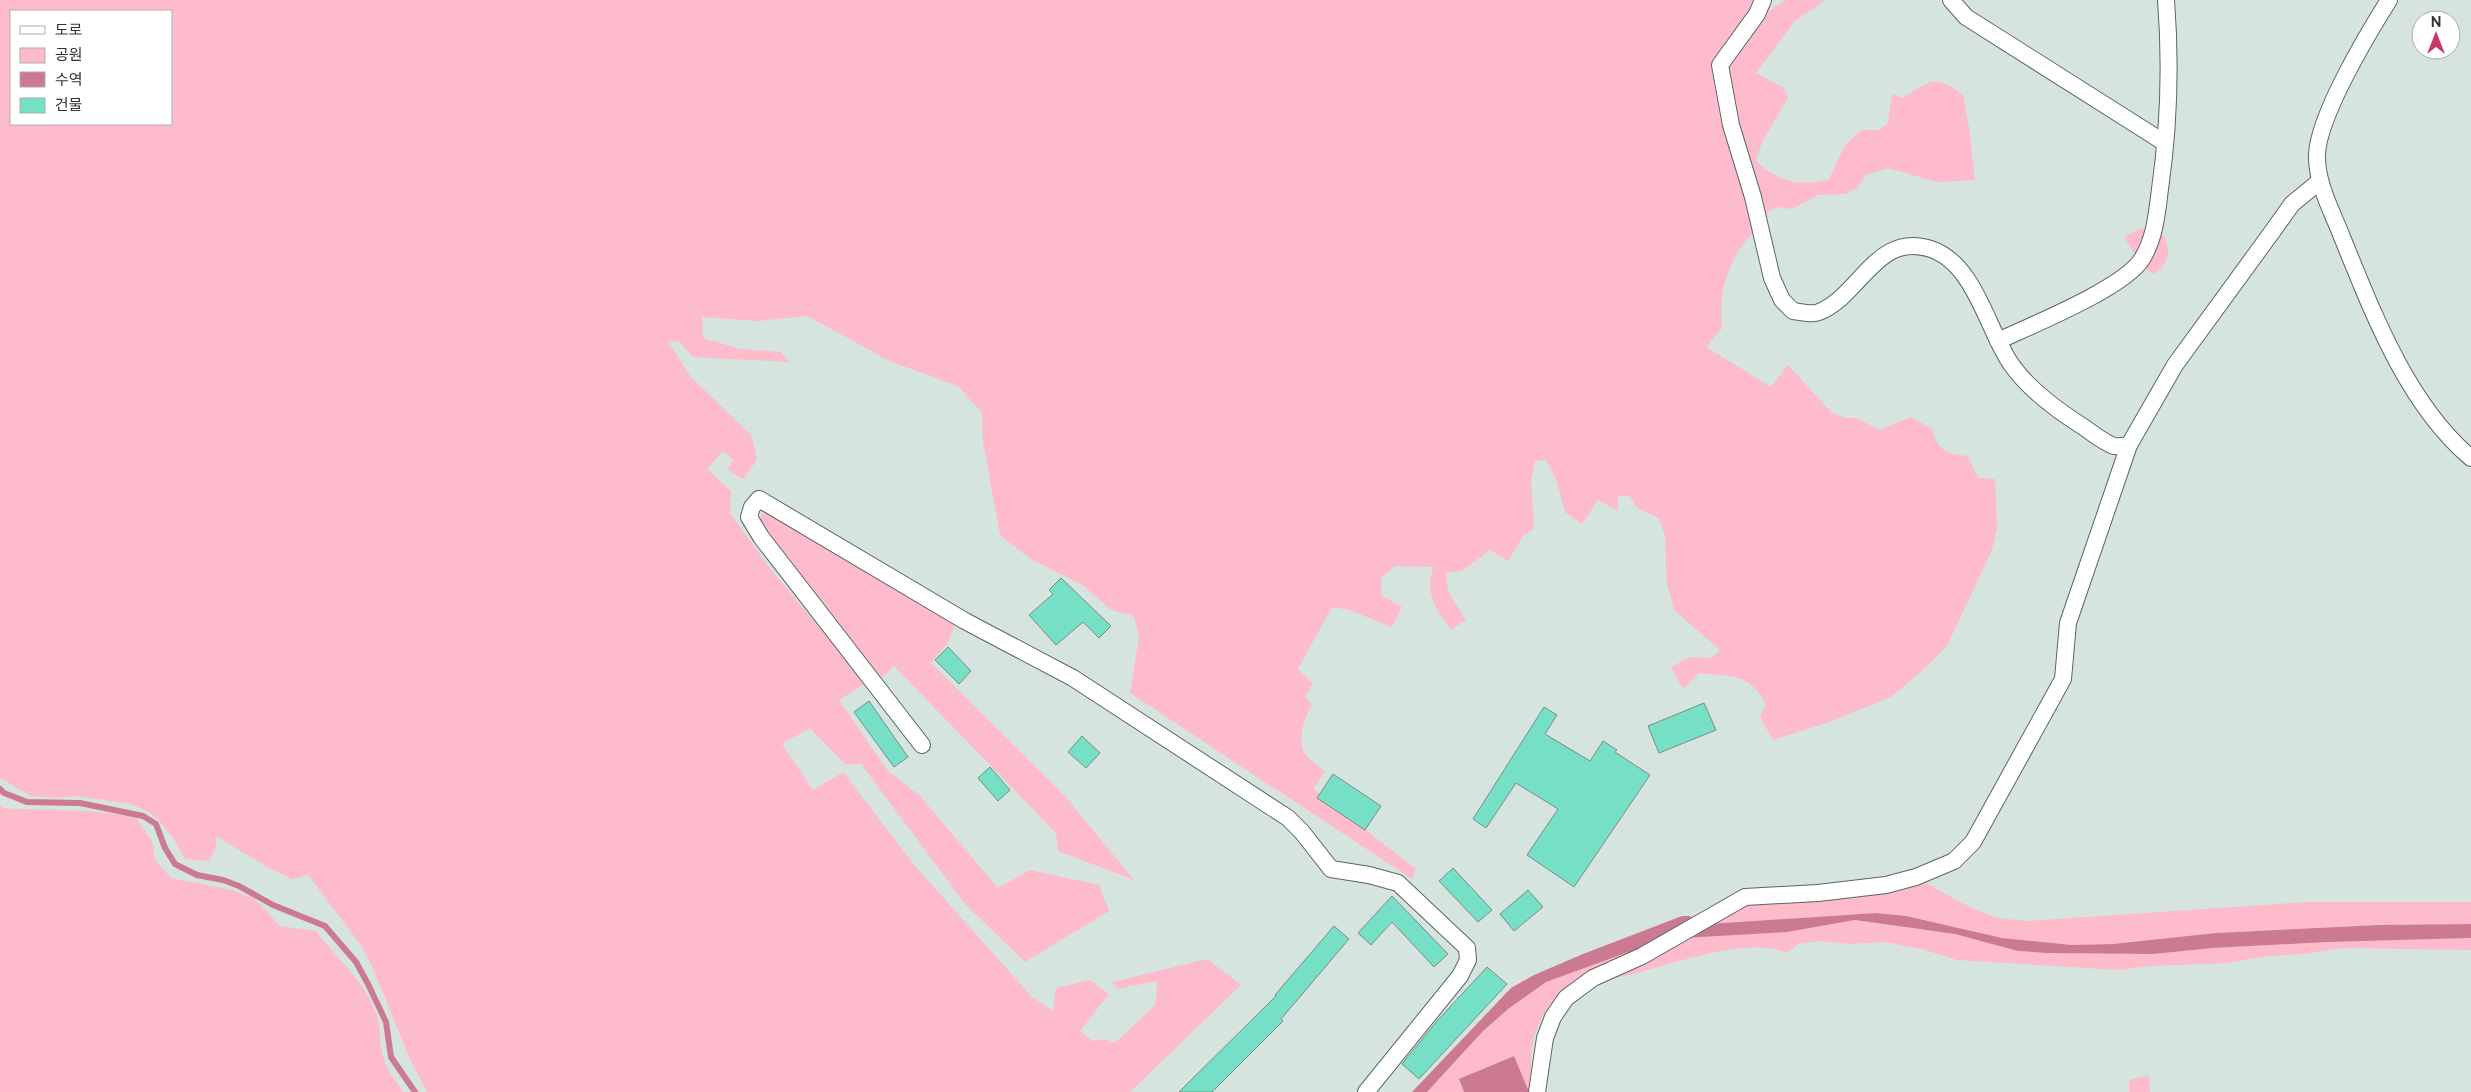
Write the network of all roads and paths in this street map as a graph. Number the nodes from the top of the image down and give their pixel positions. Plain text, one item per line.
1 (1776, 0) edge
2 (1951, 0) edge
3 (2166, 0) edge
4 (2389, 0) edge
5 (1760, 7) edge
6 (2165, 143) junction
7 (2320, 182) junction
8 (1998, 341) junction
9 (2129, 445) junction
10 (2471, 458) edge
11 (922, 745) dead end
12 (1371, 1090) edge
13 (1537, 1092) edge

1 - 5 street
2 - 6 street
3 - 6 street
4 - 7 street
5 - 8 street
6 - 8 street
7 - 9 street
7 - 10 street
8 - 9 street
9 - 13 street
11 - 12 street

